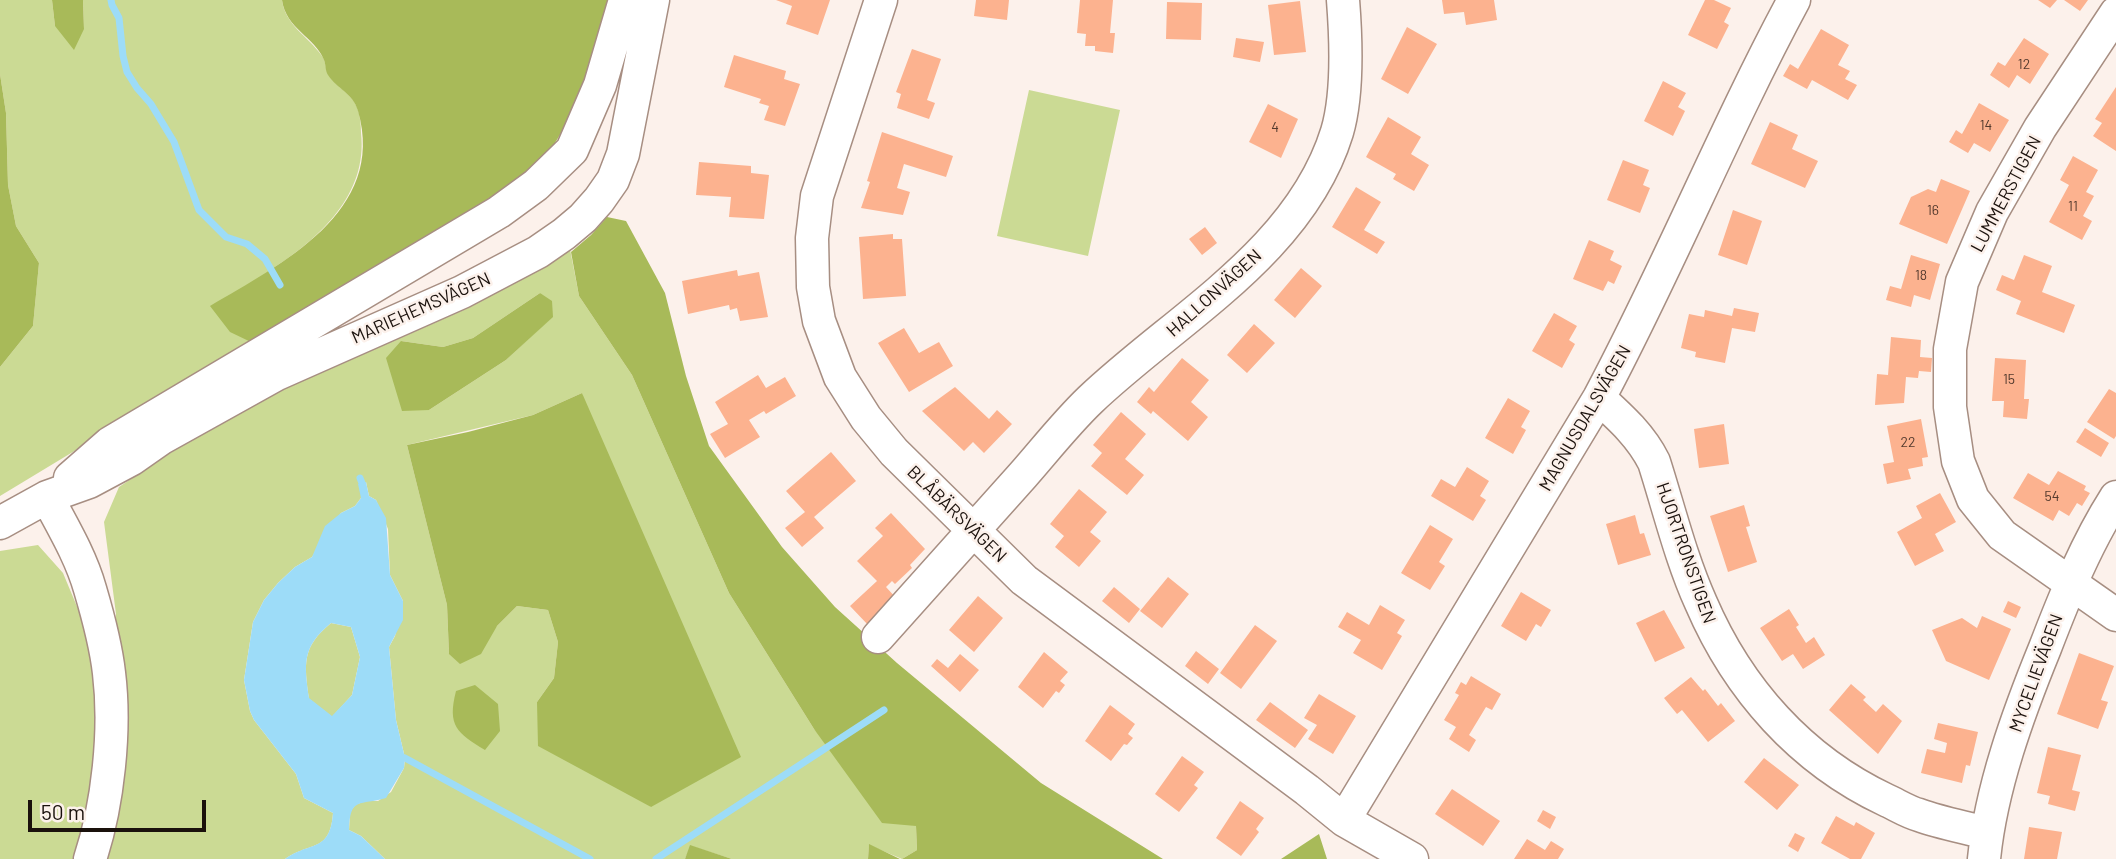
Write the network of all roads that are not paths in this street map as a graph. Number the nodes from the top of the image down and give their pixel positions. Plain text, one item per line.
1 (625, 0) edge
2 (653, 0) edge
3 (881, 0) edge
4 (1343, 0) edge
5 (1794, 0) edge
6 (2116, 13) edge
7 (1599, 398) junction
8 (47, 497) junction
9 (2116, 497) edge
10 (0, 523) edge
11 (974, 529) junction
12 (2070, 584) junction
13 (2116, 615) edge
14 (878, 637) dead end
15 (1345, 820) junction
16 (1985, 846) edge
17 (89, 859) edge
18 (1412, 859) edge

1 - 8 street, MARIEHEMSVÄGEN
2 - 8 street, MARIEHEMSVÄGEN
3 - 11 street, BLÅBÄRSVÄGEN
4 - 11 street, HALLONVÄGEN
5 - 7 street, MAGNUSDALSVÄGEN
6 - 12 street, LUMMERSTIGEN
7 - 15 street, MAGNUSDALSVÄGEN
7 - 16 street, HJORTRONSTIGEN
8 - 10 street, MARIEHEMSVÄGEN
8 - 17 street
9 - 12 street, MYCELIEVÄGEN
11 - 14 street, HALLONVÄGEN
11 - 15 street, BLÅBÄRSVÄGEN
12 - 13 street, LUMMERSTIGEN
12 - 16 street, MYCELIEVÄGEN
15 - 18 street, BLÅBÄRSVÄGEN

